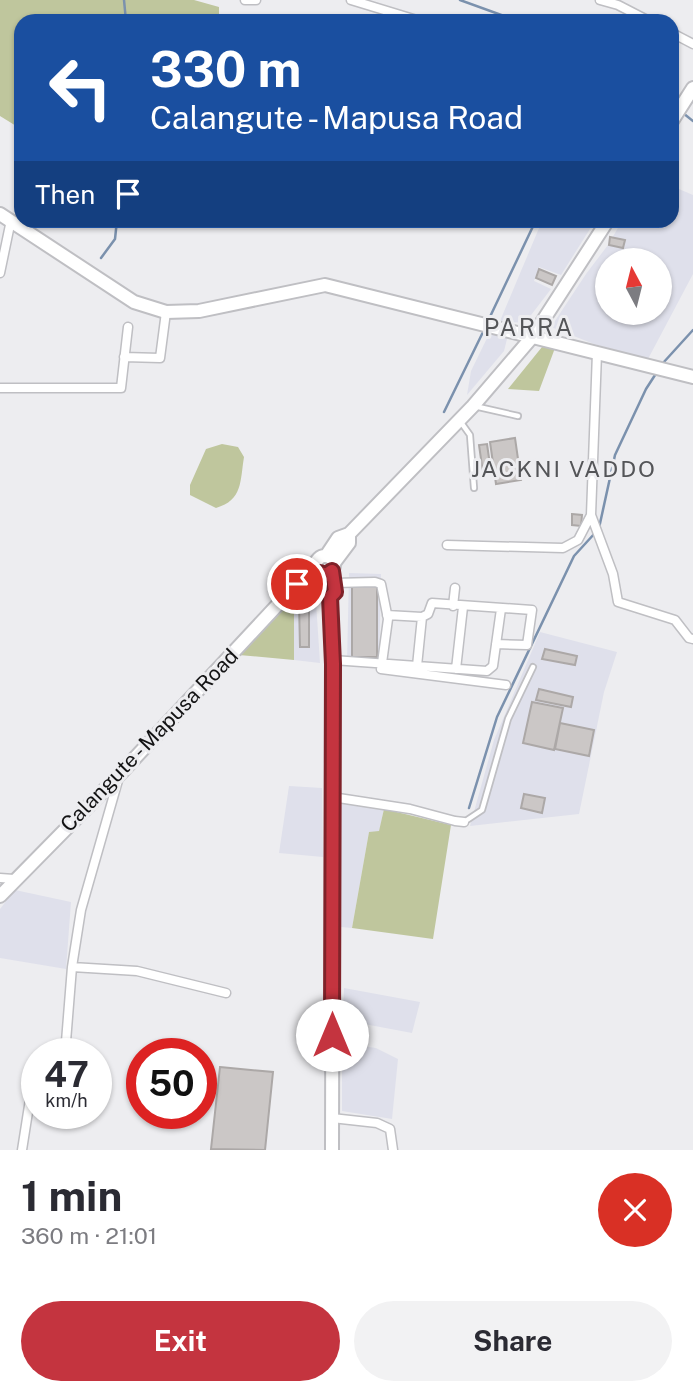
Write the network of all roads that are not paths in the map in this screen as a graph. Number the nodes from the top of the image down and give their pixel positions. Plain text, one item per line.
1 (245, 0) edge
2 (256, 0) edge
3 (351, 0) edge
4 (600, 0) edge
5 (621, 3) edge
6 (397, 14) edge
7 (638, 14) edge
8 (693, 88) edge
9 (679, 110) edge
10 (6, 217) edge
11 (23, 228) edge
12 (603, 228) edge
13 (0, 273) edge
14 (166, 312) junction
15 (128, 327) dead end
16 (533, 337) junction
17 (597, 353) junction
18 (124, 357) junction
19 (693, 377) edge
20 (0, 388) edge
21 (473, 406) junction
22 (519, 416) dead end
23 (460, 420) junction
24 (474, 488) dead end
25 (591, 515) junction
26 (447, 545) dead end
27 (326, 569) junction
28 (455, 588) dead end
29 (453, 606) junction
30 (463, 607) junction
31 (501, 609) junction
32 (387, 615) junction
33 (422, 617) junction
34 (693, 639) edge
35 (496, 645) junction
36 (333, 662) junction
37 (382, 663) junction
38 (417, 666) junction
39 (533, 667) dead end
40 (456, 669) junction
41 (506, 685) dead end
42 (120, 774) junction
43 (332, 797) junction
44 (464, 822) joint
45 (0, 878) edge
46 (14, 879) junction
47 (0, 896) edge
48 (72, 967) junction
49 (226, 993) dead end
50 (66, 1038) edge
51 (332, 1118) junction
52 (25, 1129) edge
53 (22, 1150) edge
54 (332, 1150) edge
55 (393, 1150) edge

1 - 2 street
3 - 6 street
4 - 5 street
5 - 7 street
8 - 9 main road
10 - 13 street
11 - 14 main road
12 - 16 main road, Calangute - Mapusa Road
14 - 16 main road
14 - 18 street
15 - 18 street
16 - 17 main road
16 - 21 main road, Calangute - Mapusa Road
17 - 19 main road
17 - 25 street
18 - 20 street
21 - 22 lane
21 - 23 main road, Calangute - Mapusa Road
23 - 24 lane
23 - 27 main road, Calangute - Mapusa Road
25 - 26 street
25 - 34 street
27 - 32 street
27 - 36 main road
27 - 42 main road, Calangute - Mapusa Road
28 - 29 street
29 - 30 street
29 - 33 street
30 - 31 street
30 - 40 street
31 - 35 street
31 - 35 street
32 - 33 street
32 - 37 street
33 - 38 street
35 - 40 street
36 - 37 street
36 - 41 street
36 - 43 main road
37 - 38 street
38 - 40 street
39 - 44 lane
42 - 46 main road, Calangute - Mapusa Road
42 - 48 street
43 - 44 street
43 - 51 main road
45 - 46 street
46 - 47 main road, Calangute - Mapusa Road
48 - 49 street
48 - 50 street
51 - 54 main road
51 - 55 street
52 - 53 street

